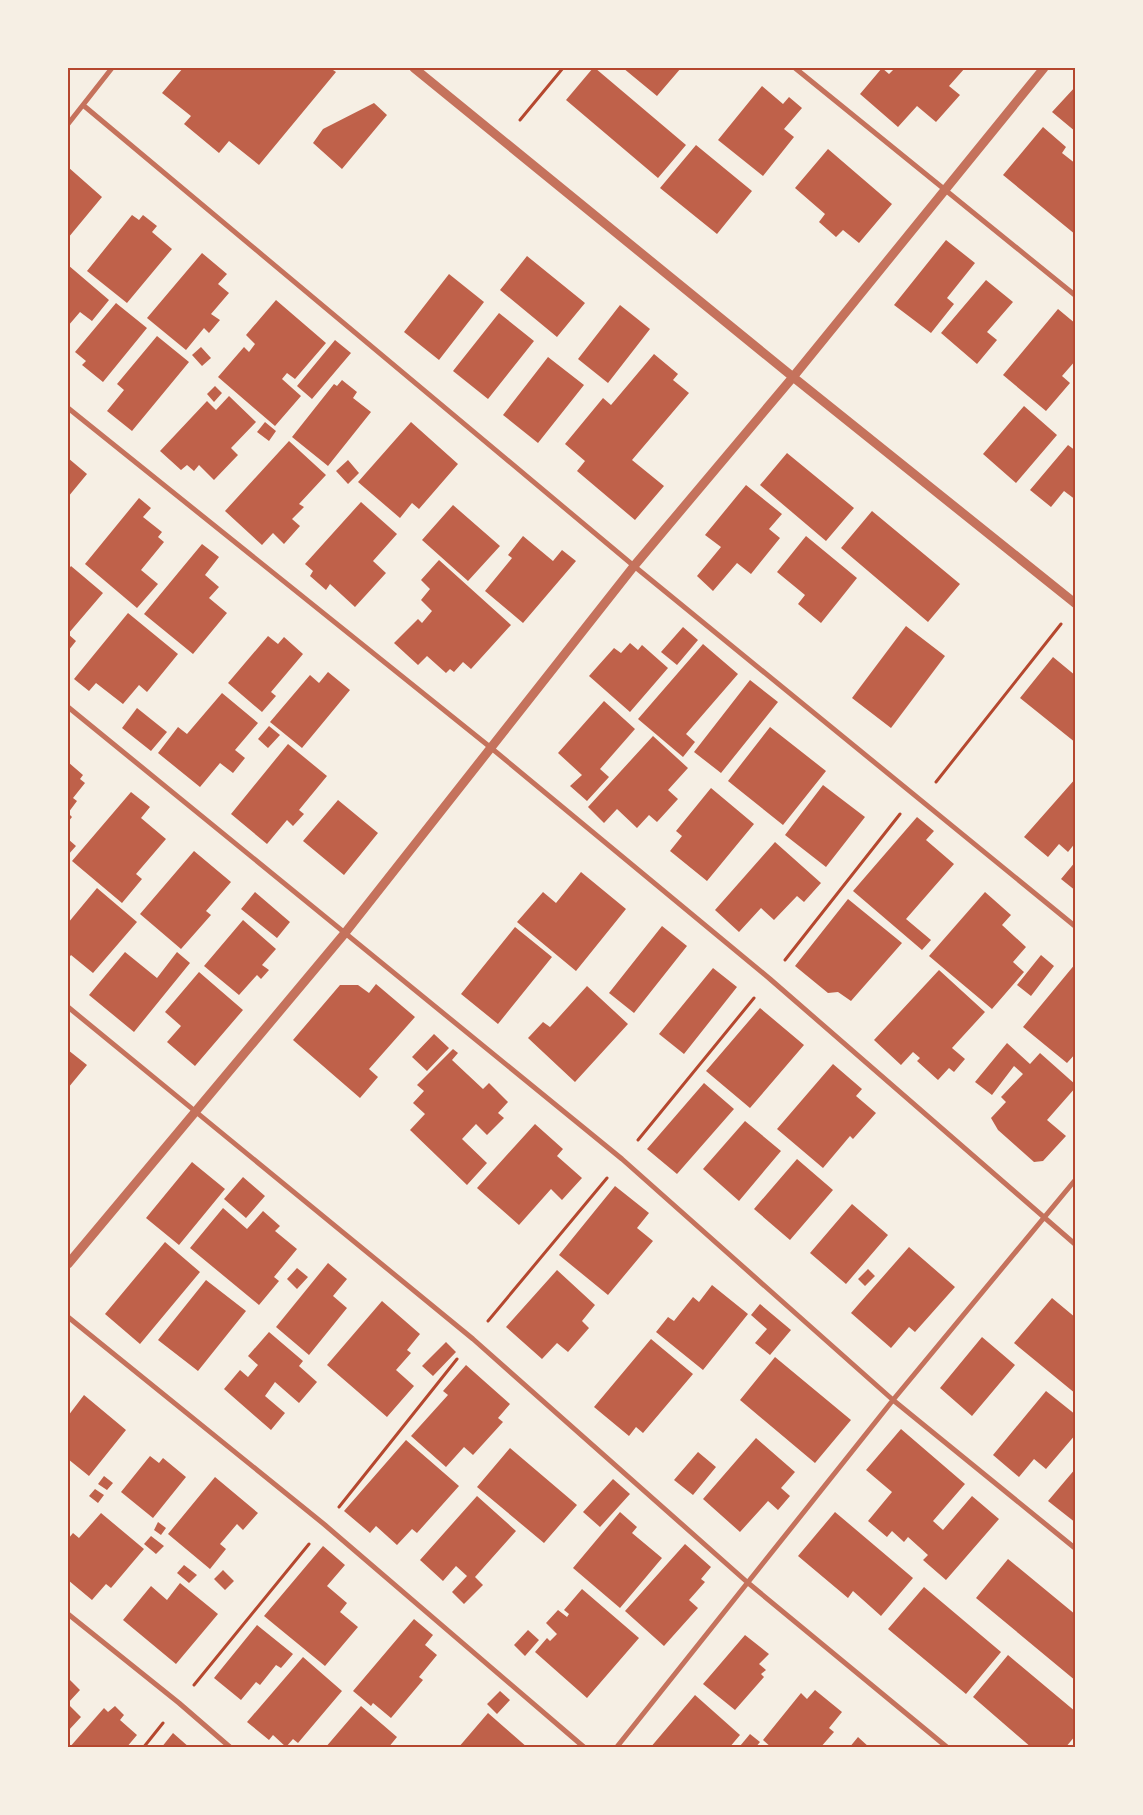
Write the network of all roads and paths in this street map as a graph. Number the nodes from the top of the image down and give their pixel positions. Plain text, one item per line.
1 (112, 68) edge
2 (414, 68) edge
3 (563, 68) edge
4 (796, 68) edge
5 (1044, 68) edge
6 (83, 105) junction
7 (68, 124) edge
8 (504, 140) junction
9 (944, 189) junction
10 (1076, 296) edge
11 (793, 377) junction
12 (68, 408) edge
13 (634, 566) junction
14 (1076, 604) edge
15 (1063, 622) dead end
16 (68, 707) edge
17 (490, 748) junction
18 (914, 795) junction
19 (921, 801) junction
20 (1076, 927) edge
21 (345, 933) junction
22 (770, 979) junction
23 (68, 1007) edge
24 (196, 1111) junction
25 (622, 1159) junction
26 (1076, 1179) edge
27 (1043, 1218) junction
28 (1076, 1244) edge
29 (68, 1264) edge
30 (68, 1317) edge
31 (473, 1339) junction
32 (893, 1400) junction
33 (325, 1525) junction
34 (1076, 1549) edge
35 (747, 1582) junction
36 (68, 1614) edge
37 (179, 1703) junction
38 (143, 1748) edge
39 (231, 1748) edge
40 (585, 1748) edge
41 (616, 1748) edge
42 (948, 1748) edge

1 - 6 street
2 - 8 street
3 - 8 path
4 - 9 street
5 - 9 street
6 - 7 street
6 - 13 street
8 - 11 street
9 - 10 street
9 - 11 street
11 - 13 street
11 - 14 street
12 - 17 street
13 - 17 street
13 - 18 street
15 - 19 path
16 - 21 street
17 - 21 street
17 - 22 street
18 - 19 street
18 - 22 path
19 - 20 street
21 - 24 street
21 - 25 street
22 - 25 path
22 - 27 street
23 - 24 street
24 - 29 street
24 - 31 street
25 - 31 path
25 - 32 street
26 - 27 street
27 - 28 street
27 - 32 street
30 - 33 street
31 - 33 path
31 - 35 street
32 - 34 street
32 - 35 street
33 - 37 path
33 - 40 street
35 - 41 street
35 - 42 street
36 - 37 street
37 - 38 path
37 - 39 street

